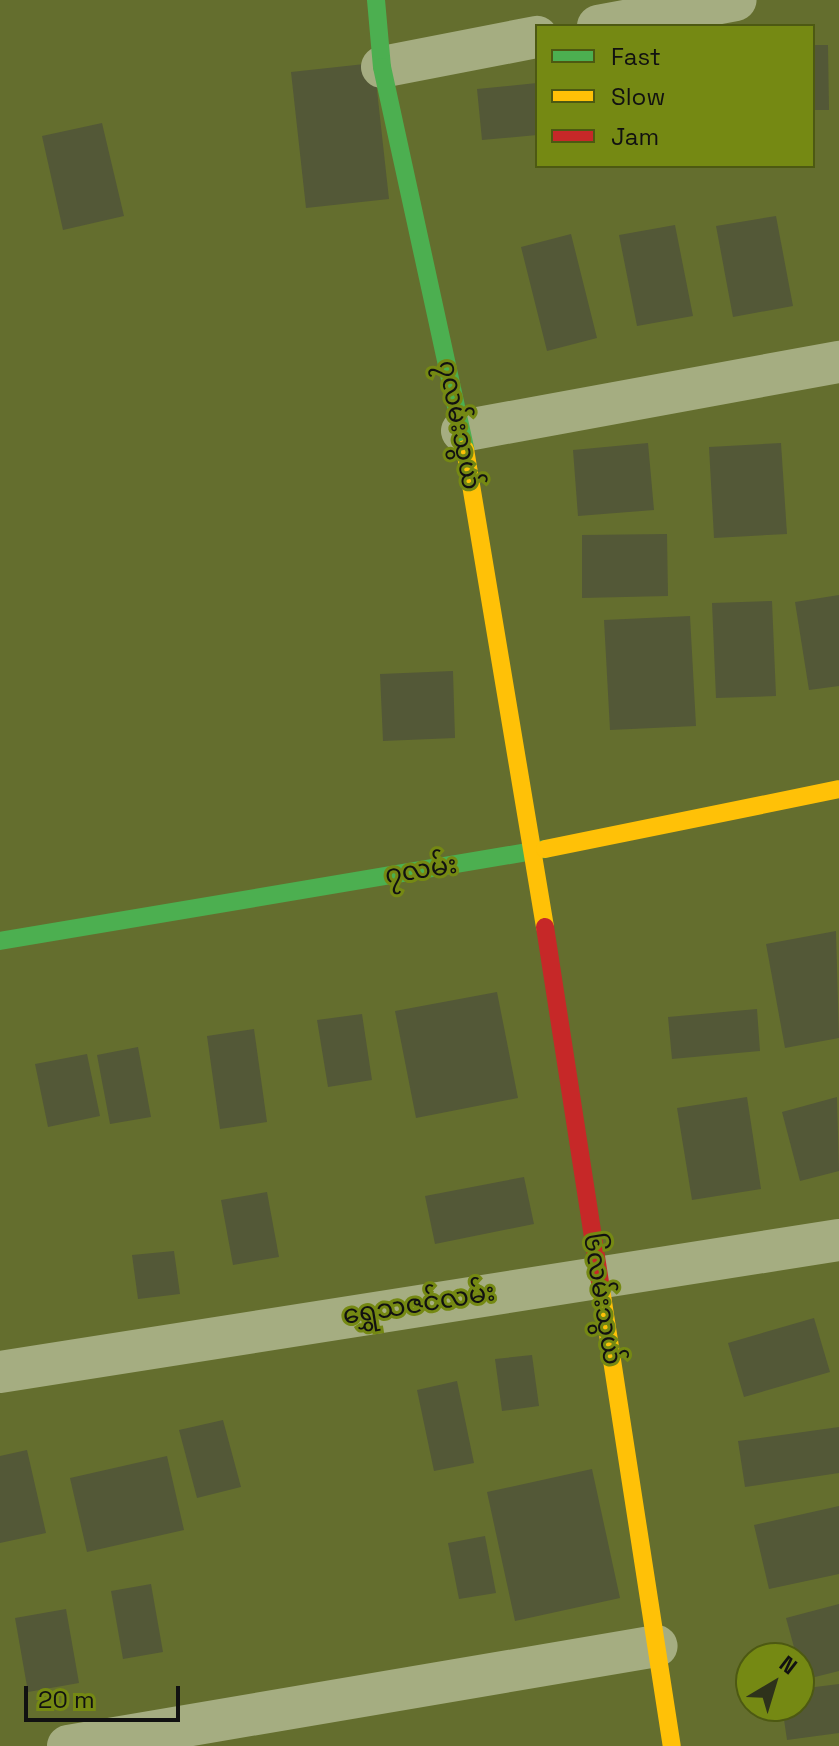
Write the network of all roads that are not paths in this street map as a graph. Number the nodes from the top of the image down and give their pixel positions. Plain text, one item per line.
1 (376, 0) edge
2 (736, 0) edge
3 (609, 24) edge
4 (535, 37) edge
5 (382, 67) junction
6 (839, 362) edge
7 (462, 431) junction
8 (839, 789) edge
9 (533, 851) junction
10 (0, 941) edge
11 (839, 1240) edge
12 (598, 1274) junction
13 (0, 1372) edge
14 (657, 1646) junction
15 (68, 1746) edge
16 (672, 1746) edge

1 - 5 street, ၇လမ်းသွယ်
2 - 3 street
4 - 5 street
5 - 7 street, ၇လမ်းသွယ်
6 - 7 street
7 - 9 street, ၇လမ်းသွယ်
8 - 9 street, ၇လမ်း
9 - 10 street, ၇လမ်း
9 - 12 street, ၆လမ်းသွယ်
11 - 12 street, ရွှေသဇင်လမ်း
12 - 13 street, ရွှေသဇင်လမ်း
12 - 14 street, ၆လမ်းသွယ်
14 - 15 street
14 - 16 street, ၆လမ်းသွယ်

